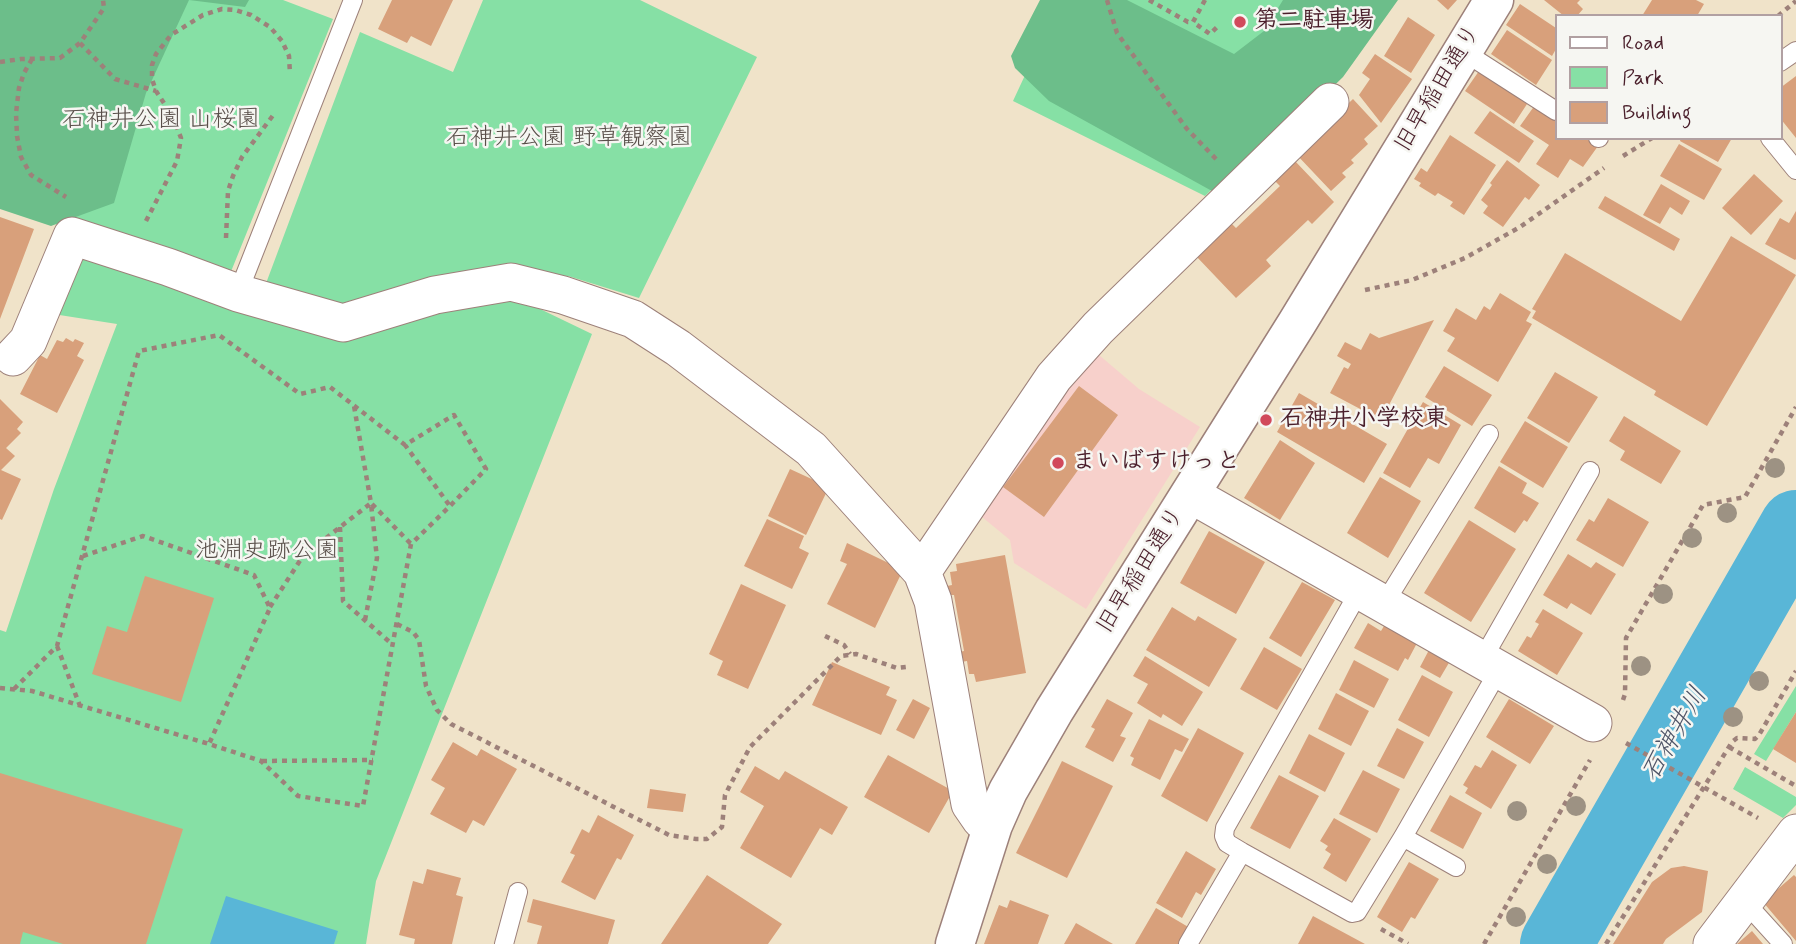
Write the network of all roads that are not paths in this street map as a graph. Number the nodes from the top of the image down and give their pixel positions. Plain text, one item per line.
1 (353, 0) edge
2 (1494, 0) edge
3 (1461, 50) junction
4 (1330, 102) dead end
5 (1554, 110) edge
6 (1772, 140) edge
7 (1796, 170) edge
8 (238, 293) junction
9 (4, 360) edge
10 (1489, 434) dead end
11 (1590, 471) dead end
12 (1190, 494) junction
13 (922, 572) junction
14 (1372, 597) junction
15 (1491, 665) junction
16 (1606, 730) road end
17 (993, 825) junction
18 (1794, 835) edge
19 (1403, 837) junction
20 (1242, 852) junction
21 (1456, 867) dead end
22 (518, 892) dead end
23 (1744, 901) junction
24 (504, 944) edge
25 (955, 944) edge
26 (1188, 944) edge
27 (1712, 944) edge
28 (1783, 944) edge

1 - 8 lane
2 - 3 main road, 旧早稲田通り
3 - 5 lane
3 - 12 main road, 旧早稲田通り
4 - 13 street
6 - 7 lane
8 - 9 street
8 - 13 street
10 - 14 lane
11 - 15 lane
12 - 14 street
12 - 17 main road, 旧早稲田通り
13 - 17 street
14 - 15 street
14 - 20 lane
15 - 16 street
15 - 19 lane
17 - 25 main road, 旧早稲田通り
18 - 23 street
19 - 20 lane
19 - 21 lane
20 - 26 lane
22 - 24 lane
23 - 27 street
23 - 28 lane

